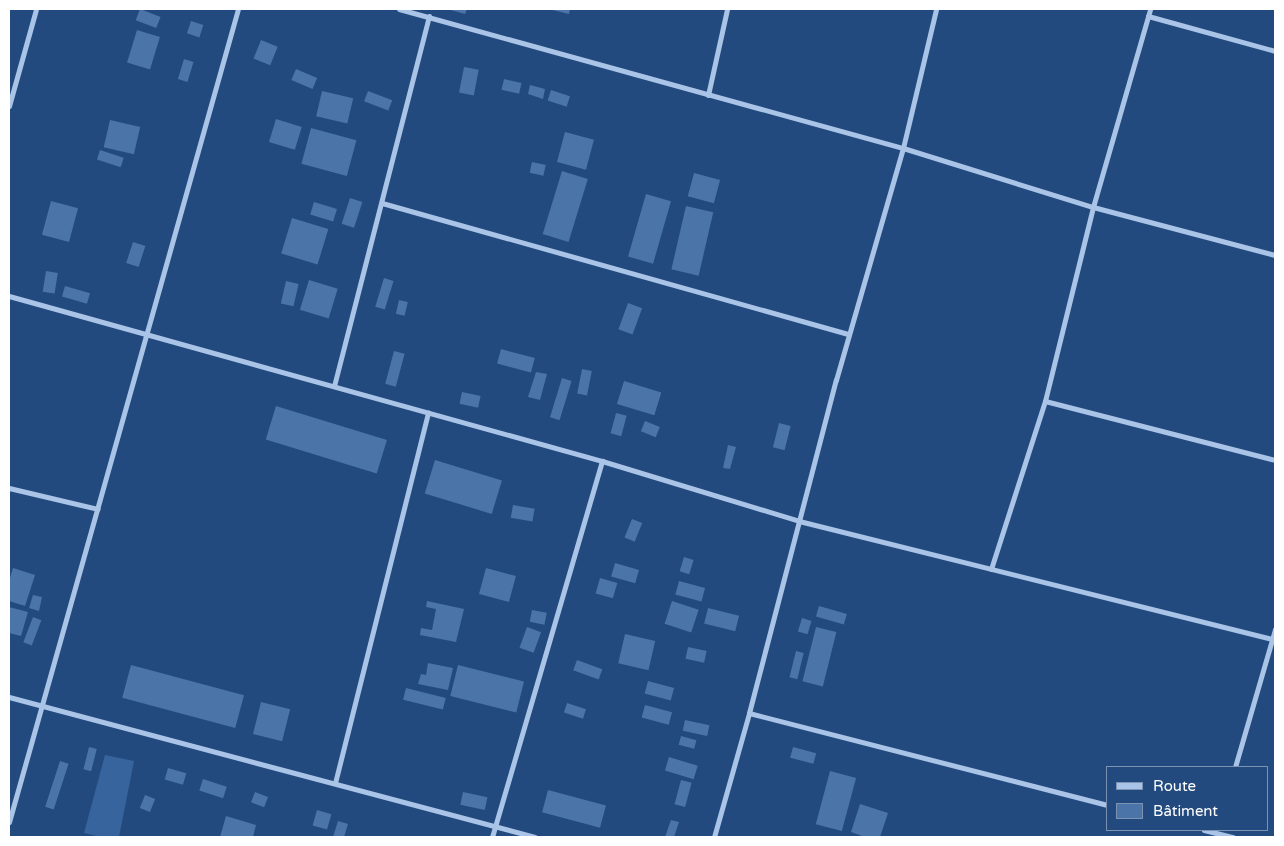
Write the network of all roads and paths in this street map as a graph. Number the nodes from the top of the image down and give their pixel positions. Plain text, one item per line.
1 (36, 9) edge
2 (238, 9) edge
3 (399, 9) edge
4 (727, 9) edge
5 (936, 9) edge
6 (1150, 9) edge
7 (429, 16) junction
8 (1148, 16) junction
9 (1275, 51) edge
10 (708, 95) junction
11 (9, 104) edge
12 (903, 148) junction
13 (382, 203) junction
14 (1093, 207) junction
15 (1275, 255) edge
16 (9, 296) edge
17 (147, 334) junction
18 (849, 334) junction
19 (334, 386) junction
20 (1045, 401) junction
21 (428, 412) junction
22 (1275, 460) edge
23 (602, 461) junction
24 (9, 488) edge
25 (98, 509) junction
26 (800, 521) junction
27 (992, 569) junction
28 (1275, 629) edge
29 (1273, 639) junction
30 (9, 697) edge
31 (43, 707) junction
32 (749, 713) junction
33 (1235, 766) edge
34 (334, 783) junction
35 (1106, 804) edge
36 (9, 822) edge
37 (495, 826) junction
38 (1216, 833) edge
39 (492, 837) edge
40 (535, 837) edge
41 (714, 837) edge
42 (1233, 837) edge

1 - 11 street
2 - 17 street
3 - 7 street
4 - 10 street
5 - 12 street
6 - 8 street
7 - 10 street
7 - 13 street
8 - 9 street
8 - 14 street
10 - 12 street
12 - 14 street
12 - 18 street
13 - 18 street
13 - 19 street
14 - 15 street
14 - 20 street
16 - 17 street
17 - 19 street
17 - 25 street
18 - 26 street
19 - 21 street
20 - 22 street
20 - 27 street
21 - 23 street
21 - 34 street
23 - 26 street
23 - 37 street
24 - 25 street
25 - 31 street
26 - 27 street
26 - 32 street
27 - 29 street
28 - 29 street
29 - 33 street
30 - 31 street
31 - 34 street
31 - 36 street
32 - 35 street
32 - 41 street
34 - 37 street
37 - 39 street
37 - 40 street
38 - 42 street

